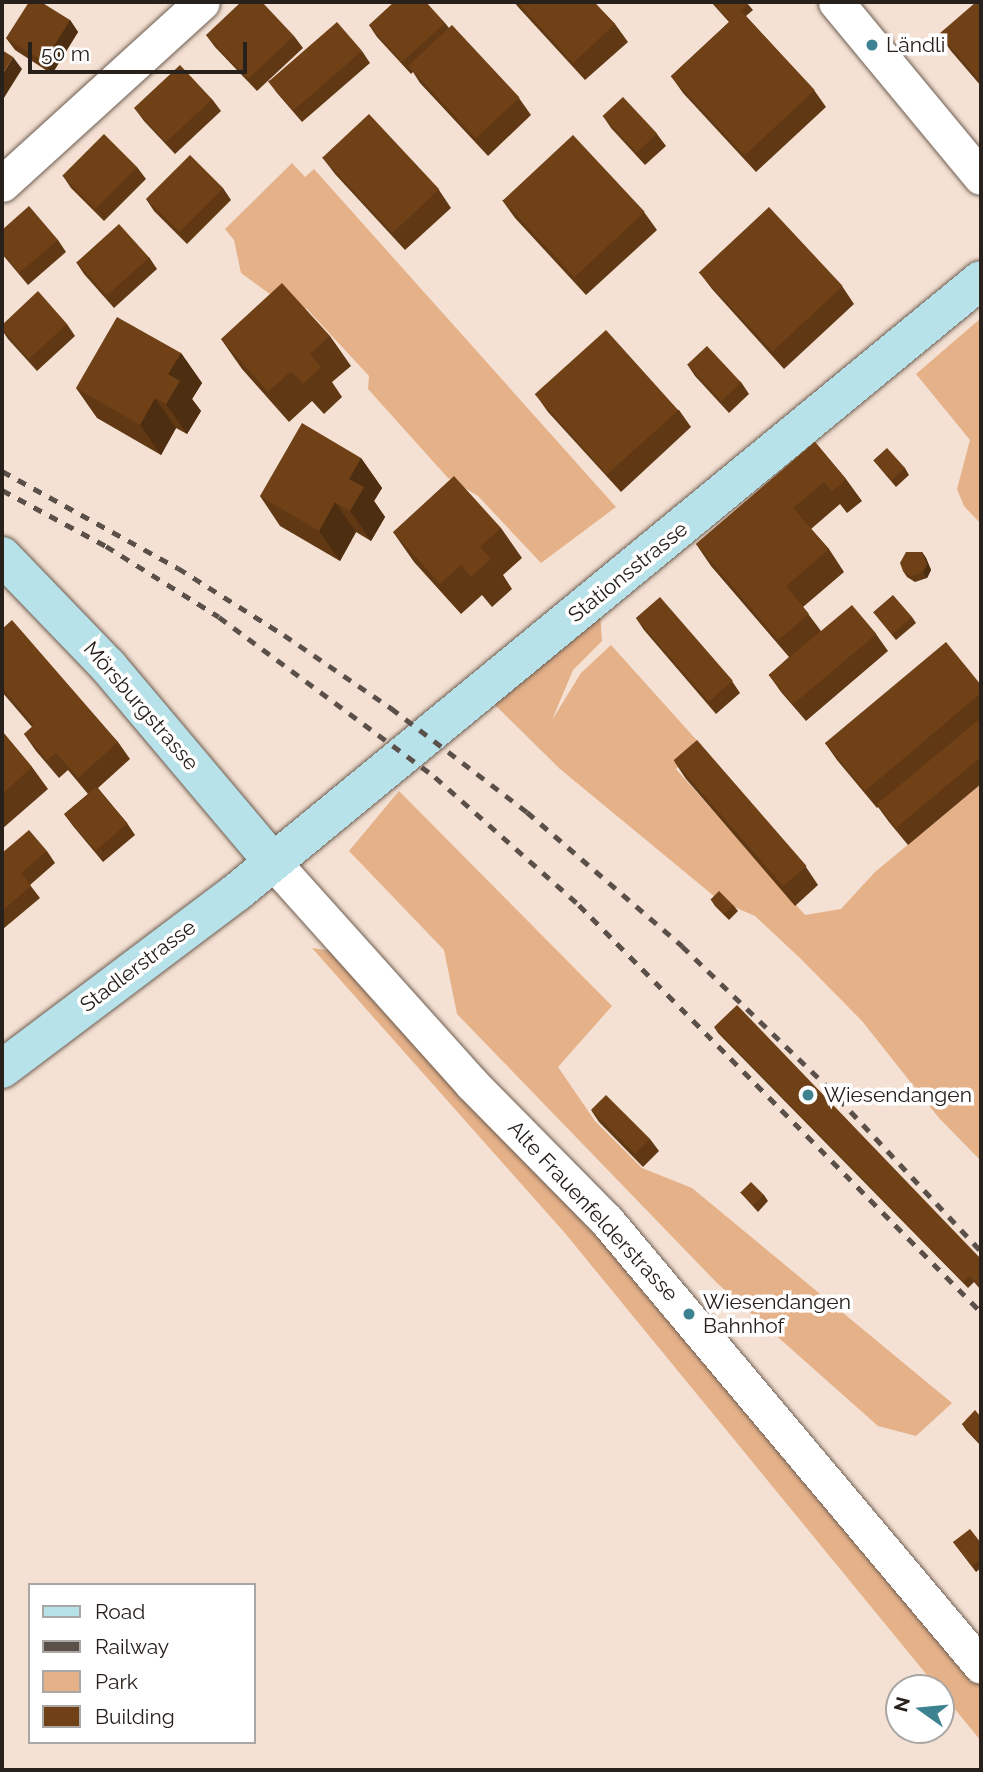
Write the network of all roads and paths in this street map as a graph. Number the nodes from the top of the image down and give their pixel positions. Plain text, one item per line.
1 (202, 2) edge
2 (836, 2) edge
3 (981, 177) edge
4 (2, 184) edge
5 (981, 280) edge
6 (2, 556) edge
7 (274, 862) junction
8 (2, 1069) edge
9 (981, 1666) edge

1 - 4 street
2 - 3 street
5 - 7 main road, Stationsstrasse
6 - 7 main road, Mörsburgstrasse
7 - 8 main road, Stadlerstrasse
7 - 9 street, Alte Frauenfelderstrasse

